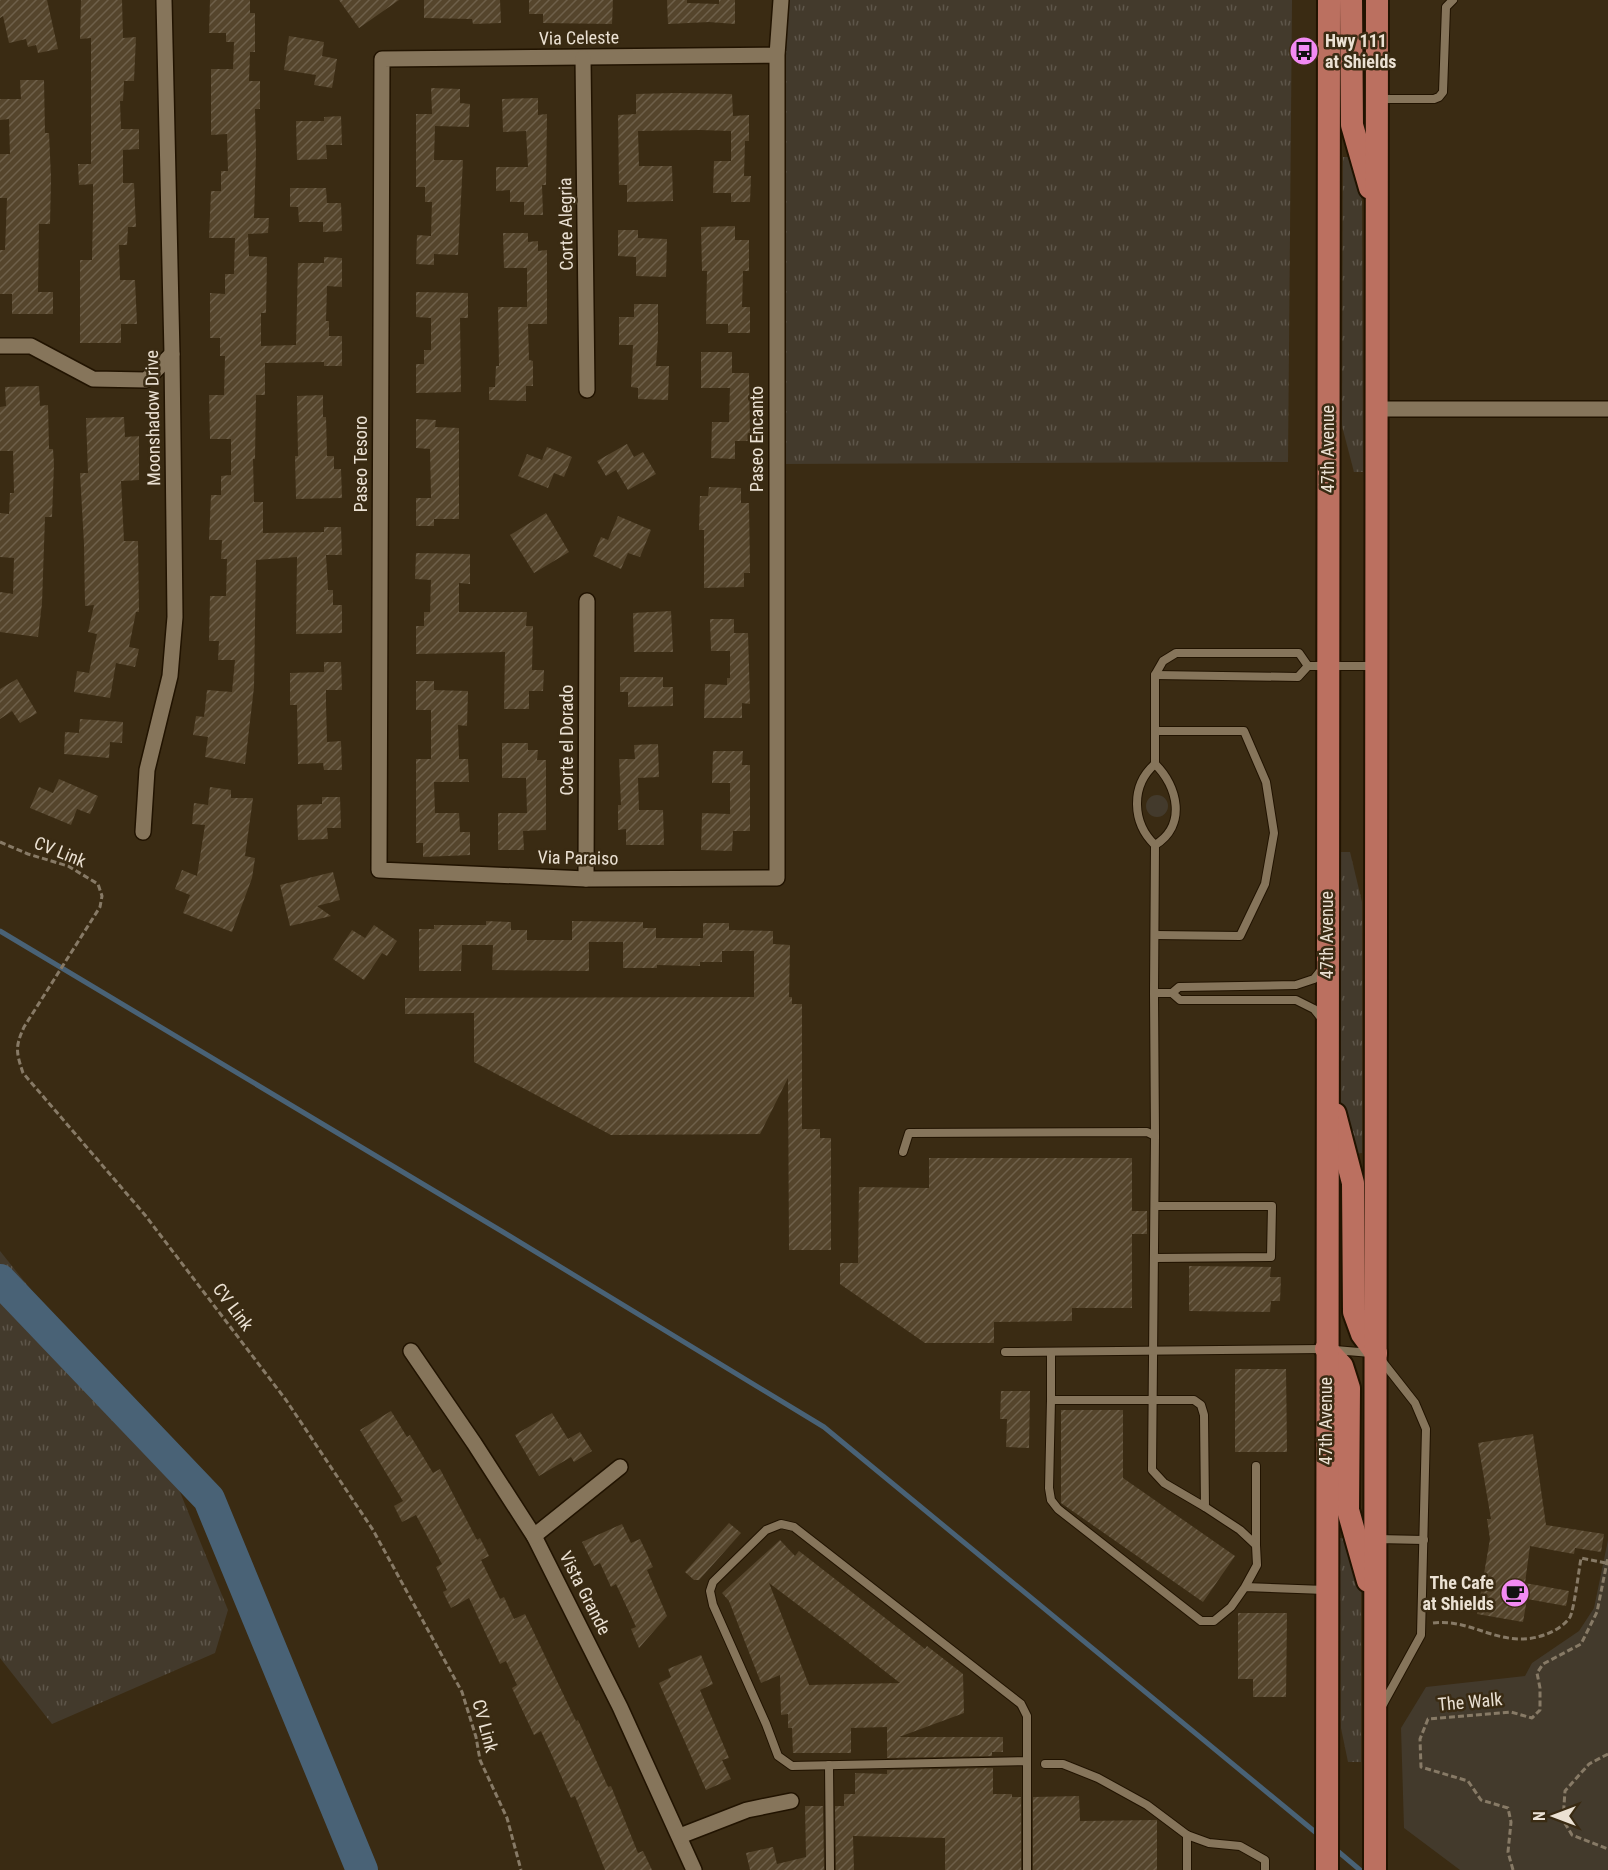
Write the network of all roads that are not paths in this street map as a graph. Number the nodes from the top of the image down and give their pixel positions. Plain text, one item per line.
1 (164, 0) edge
2 (781, 0) edge
3 (1329, 0) edge
4 (1351, 0) edge
5 (1377, 0) edge
6 (1453, 0) edge
7 (777, 55) junction
8 (583, 58) junction
9 (382, 59) joint
10 (1377, 99) junction
11 (1377, 213) junction
12 (0, 346) edge
13 (172, 354) junction
14 (587, 390) dead end
15 (1377, 409) junction
16 (1608, 409) edge
17 (587, 601) dead end
18 (1318, 666) junction
19 (1377, 666) junction
20 (1155, 675) junction
21 (1155, 731) junction
22 (1155, 764) junction
23 (143, 832) dead end
24 (1155, 845) junction
25 (379, 870) joint
26 (777, 878) joint
27 (586, 879) junction
28 (1155, 935) junction
29 (1327, 963) junction
30 (1154, 993) junction
31 (1172, 993) junction
32 (1327, 1025) junction
33 (1327, 1084) junction
34 (1155, 1137) junction
35 (903, 1152) dead end
36 (1155, 1206) junction
37 (1155, 1258) junction
38 (1326, 1349) junction
39 (411, 1351) dead end
40 (1154, 1351) junction
41 (1005, 1352) dead end
42 (1051, 1352) junction
43 (1376, 1353) junction
44 (1051, 1400) junction
45 (1153, 1400) junction
46 (1256, 1466) dead end
47 (620, 1467) dead end
48 (1205, 1507) junction
49 (534, 1536) junction
50 (1375, 1539) junction
51 (1424, 1540) junction
52 (1256, 1545) junction
53 (1245, 1587) junction
54 (1327, 1590) junction
55 (1375, 1607) junction
56 (1375, 1717) junction
57 (1027, 1761) junction
58 (1045, 1764) dead end
59 (829, 1765) junction
60 (791, 1802) dead end
61 (1187, 1835) junction
62 (680, 1836) junction
63 (694, 1870) edge
64 (830, 1870) edge
65 (1027, 1870) edge
66 (1187, 1870) edge
67 (1265, 1870) edge
68 (1327, 1870) edge
69 (1375, 1870) edge

1 - 13 street, Moonshadow Drive
2 - 7 street, Paseo Encanto
3 - 18 main road, 47th Avenue
4 - 11 main road
5 - 10 main road
6 - 10 lane
7 - 8 street, Via Celeste
7 - 26 street, Paseo Encanto
8 - 9 street, Via Celeste
8 - 14 street, Corte Alegria
9 - 25 street, Paseo Tesoro
10 - 11 main road
11 - 15 main road
12 - 13 street
13 - 23 street, Moonshadow Drive
15 - 16 street
15 - 19 main road
17 - 27 street, Corte el Dorado
18 - 19 lane
18 - 20 lane
18 - 20 lane
18 - 29 main road, 47th Avenue
19 - 43 main road
20 - 21 lane
21 - 22 lane
21 - 28 lane
22 - 24 lane
22 - 24 lane
24 - 28 lane
25 - 27 street, Via Paraiso
26 - 27 street, Via Paraiso
28 - 30 lane
29 - 31 lane
29 - 32 main road, 47th Avenue
30 - 31 lane
30 - 34 lane
31 - 32 lane
32 - 33 main road, 47th Avenue
33 - 38 main road, 47th Avenue
33 - 43 main road
34 - 35 lane
34 - 36 lane
36 - 37 lane
36 - 37 lane
37 - 40 lane
38 - 40 lane
38 - 43 lane
38 - 54 main road, 47th Avenue
38 - 55 main road
39 - 49 street, Vista Grande
40 - 42 lane
40 - 45 lane
41 - 42 lane
42 - 44 lane
43 - 50 main road
43 - 51 lane
44 - 45 lane
44 - 53 lane
45 - 48 lane
45 - 48 lane
46 - 52 lane
47 - 49 street
48 - 52 lane
49 - 62 street, Vista Grande
50 - 51 lane
50 - 55 main road
51 - 56 lane
52 - 53 lane
53 - 54 lane
54 - 68 main road, 47th Avenue
55 - 56 main road
56 - 69 main road
57 - 59 lane
57 - 59 lane
57 - 65 lane
58 - 61 lane
59 - 64 lane
60 - 62 street
61 - 66 lane
61 - 67 lane
62 - 63 street, Vista Grande

